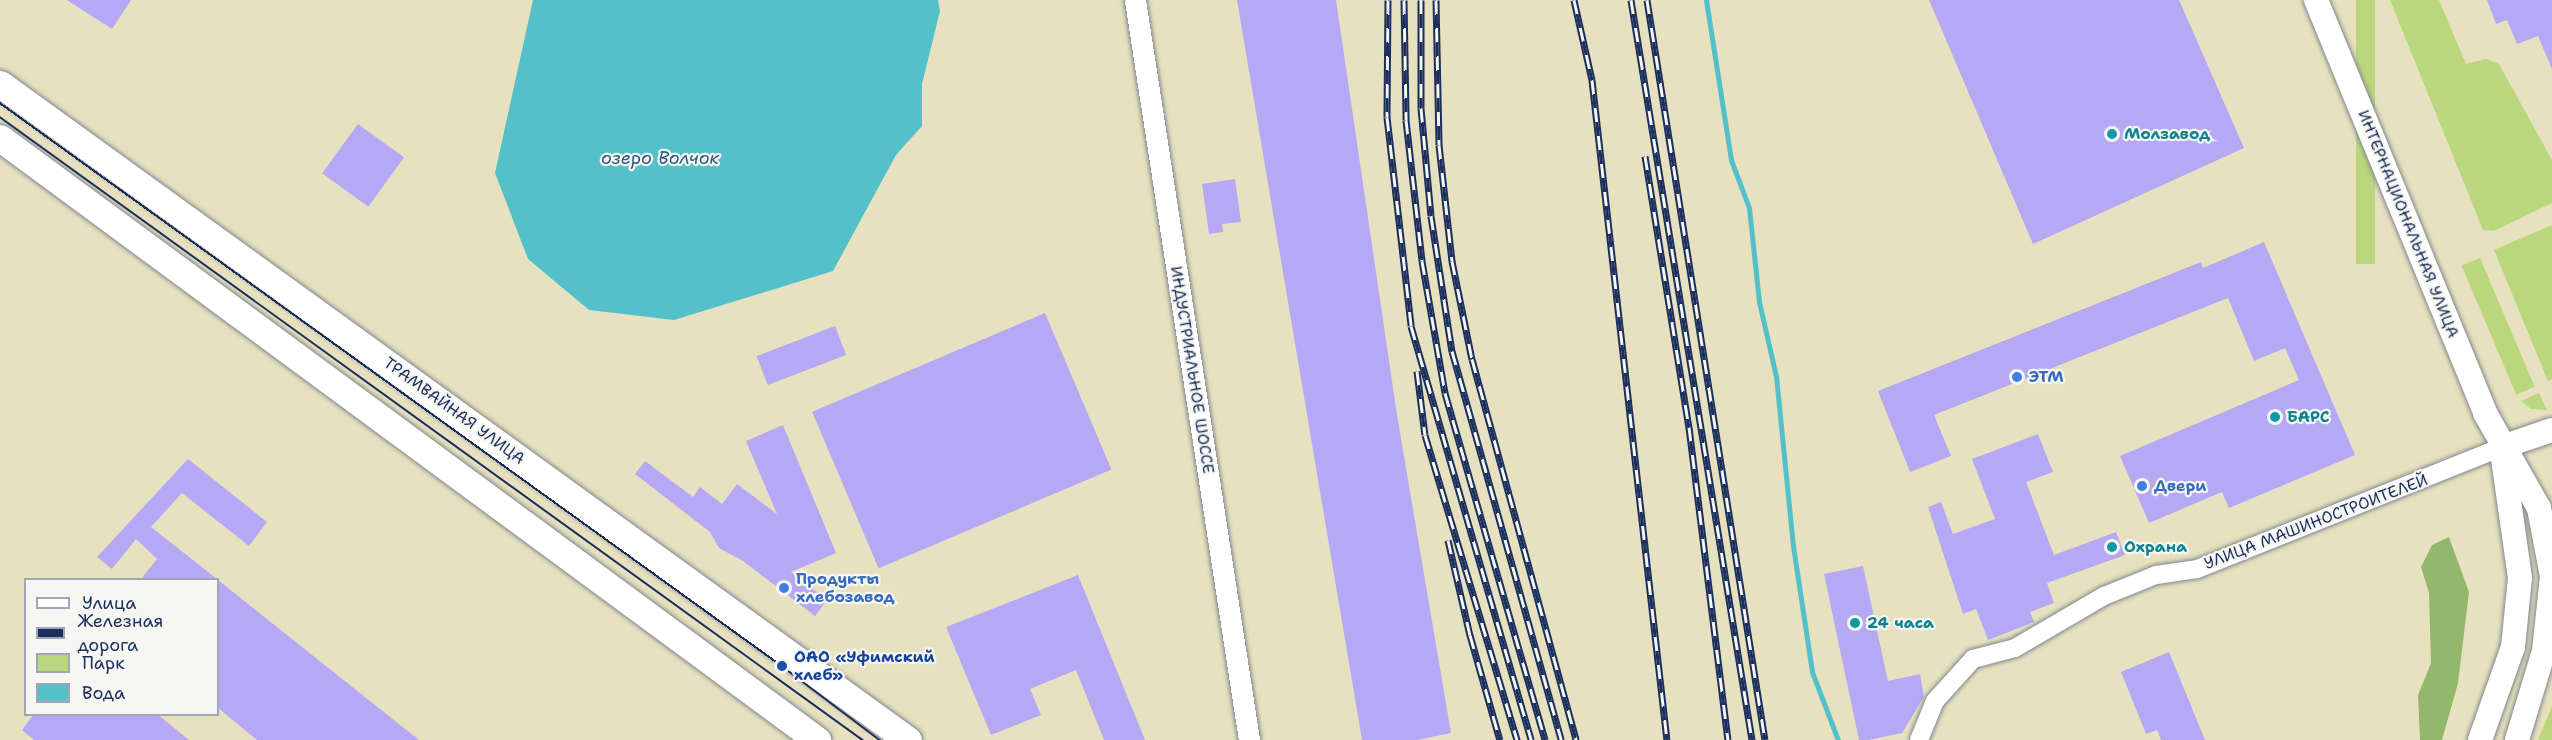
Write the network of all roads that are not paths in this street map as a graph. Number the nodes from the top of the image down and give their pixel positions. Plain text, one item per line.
1 (1135, 0) edge
2 (2316, 0) edge
3 (0, 84) edge
4 (0, 138) edge
5 (2552, 430) edge
6 (2502, 447) junction
7 (817, 740) edge
8 (908, 740) edge
9 (1249, 740) edge
10 (1919, 740) edge
11 (2480, 740) edge
12 (2517, 740) edge

1 - 9 street, ИНДУСТРИАЛЬНОЕ ШОССЕ
2 - 6 main road, ИНТЕРНАЦИОНАЛЬНАЯ УЛИЦА
3 - 8 main road, ТРАМВАЙНАЯ УЛИЦА
4 - 7 main road
5 - 6 main road, УЛИЦА МАШИНОСТРОИТЕЛЕЙ
6 - 10 street, УЛИЦА МАШИНОСТРОИТЕЛЕЙ
6 - 11 main road, ИНТЕРНАЦИОНАЛЬНАЯ УЛИЦА
6 - 12 main road, ИНТЕРНАЦИОНАЛЬНАЯ УЛИЦА

